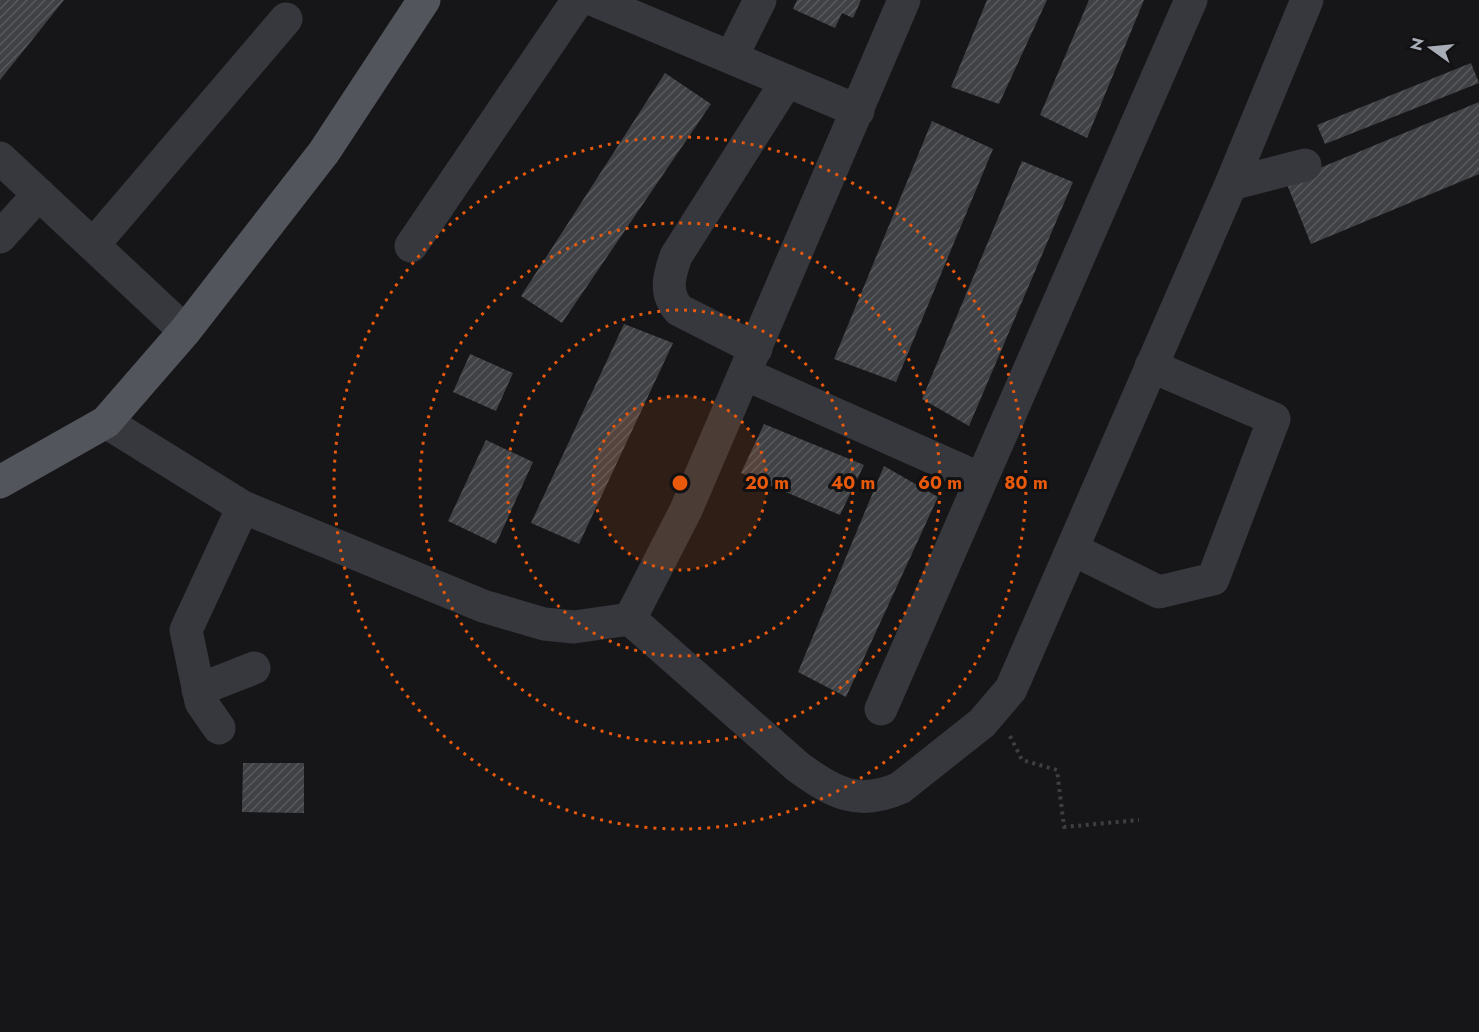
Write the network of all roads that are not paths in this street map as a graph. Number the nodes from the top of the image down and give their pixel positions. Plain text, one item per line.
1 (424, 0) edge
2 (578, 0) edge
3 (594, 0) edge
4 (760, 0) edge
5 (904, 0) edge
6 (1191, 0) edge
7 (1306, 0) edge
8 (285, 19) dead end
9 (732, 56) junction
10 (787, 81) junction
11 (858, 111) junction
12 (0, 158) edge
13 (1305, 165) dead end
14 (1231, 184) junction
15 (39, 194) junction
16 (0, 237) edge
17 (94, 244) junction
18 (411, 246) dead end
19 (185, 332) junction
20 (751, 362) junction
21 (1151, 366) junction
22 (106, 422) junction
23 (981, 479) junction
24 (0, 482) edge
25 (243, 507) junction
26 (1072, 549) junction
27 (630, 619) junction
28 (254, 668) dead end
29 (198, 690) junction
30 (881, 709) dead end
31 (219, 728) dead end

1 - 19 main road
2 - 18 street
3 - 9 street
4 - 9 street
5 - 11 street
6 - 23 street
7 - 14 street
8 - 17 street
9 - 10 street
10 - 11 street
10 - 20 street
11 - 20 street
12 - 15 street
13 - 14 street
14 - 21 street
15 - 16 street
15 - 17 street
17 - 19 street
19 - 22 main road
20 - 23 street
20 - 27 street
21 - 26 street
21 - 26 street
22 - 24 main road
22 - 25 street
23 - 30 street
25 - 27 street
25 - 29 street
26 - 27 street
28 - 29 street
29 - 31 street

